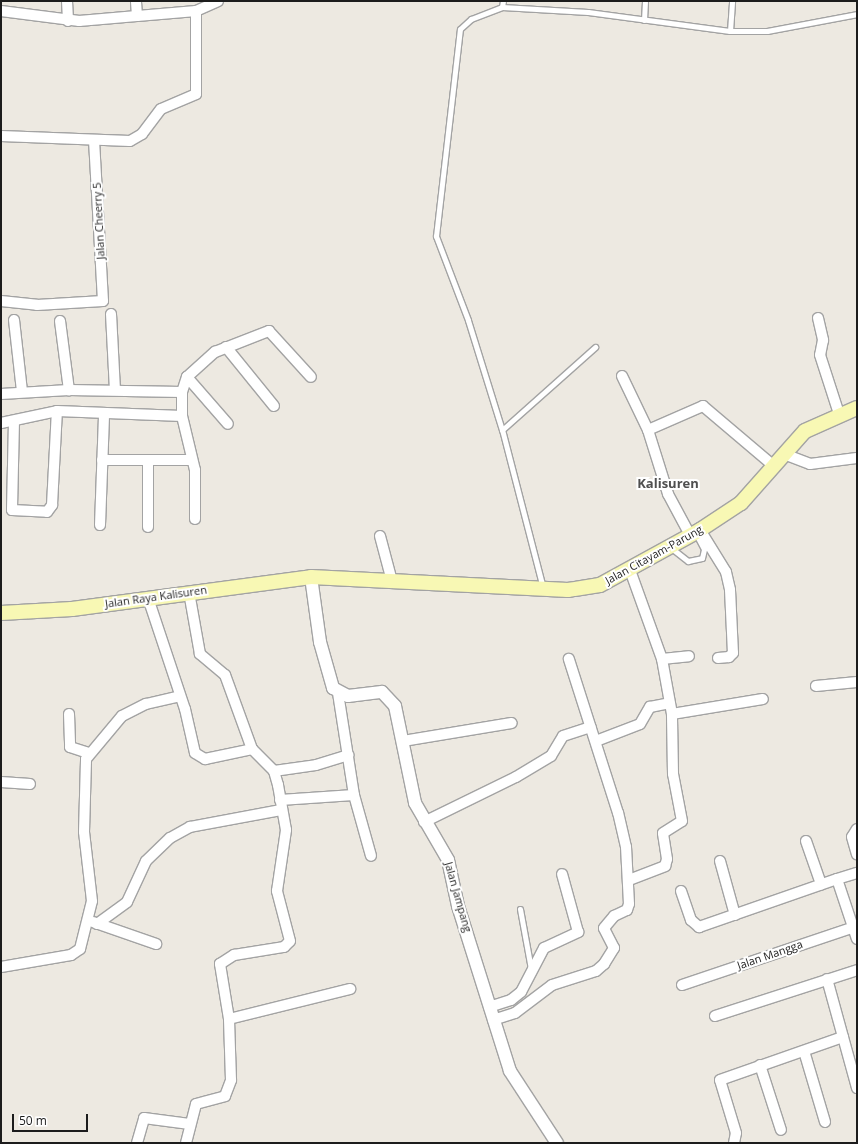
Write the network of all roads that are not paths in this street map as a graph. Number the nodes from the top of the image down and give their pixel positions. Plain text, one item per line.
1 (67, 1) edge
2 (136, 1) edge
3 (218, 1) edge
4 (504, 1) edge
5 (645, 1) edge
6 (732, 1) edge
7 (502, 7) junction
8 (1, 11) edge
9 (196, 11) junction
10 (857, 14) edge
11 (137, 16) junction
12 (644, 20) junction
13 (68, 21) junction
14 (730, 31) junction
15 (1, 136) edge
16 (94, 141) junction
17 (1, 302) edge
18 (111, 314) dead end
19 (818, 318) dead end
20 (14, 320) dead end
21 (60, 321) dead end
22 (226, 347) junction
23 (595, 347) dead end
24 (622, 376) dead end
25 (187, 377) junction
26 (311, 377) dead end
27 (69, 390) junction
28 (115, 390) junction
29 (22, 391) junction
30 (182, 392) junction
31 (1, 394) edge
32 (274, 406) dead end
33 (857, 408) edge
34 (57, 410) junction
35 (104, 414) junction
36 (839, 414) junction
37 (182, 416) junction
38 (14, 421) junction
39 (1, 423) edge
40 (228, 424) dead end
41 (502, 430) junction
42 (648, 430) junction
43 (784, 454) junction
44 (857, 458) edge
45 (102, 460) junction
46 (191, 460) junction
47 (148, 461) junction
48 (775, 467) junction
49 (195, 519) dead end
50 (100, 525) dead end
51 (148, 527) dead end
52 (695, 533) junction
53 (380, 536) dead end
54 (669, 547) junction
55 (630, 570) junction
56 (311, 577) junction
57 (392, 581) junction
58 (544, 589) junction
59 (189, 592) junction
60 (148, 598) junction
61 (1, 613) edge
62 (689, 656) dead end
63 (718, 658) dead end
64 (569, 659) dead end
65 (662, 659) junction
66 (857, 682) edge
67 (816, 686) dead end
68 (338, 693) junction
69 (180, 696) junction
70 (763, 699) dead end
71 (671, 708) junction
72 (69, 714) dead end
73 (512, 723) dead end
74 (591, 727) junction
75 (403, 741) junction
76 (596, 741) junction
77 (252, 749) junction
78 (88, 753) junction
79 (348, 755) junction
80 (274, 771) junction
81 (1, 782) edge
82 (30, 784) dead end
83 (354, 796) junction
84 (281, 805) junction
85 (424, 822) junction
86 (857, 829) edge
87 (806, 841) dead end
88 (857, 854) edge
89 (371, 856) dead end
90 (720, 860) dead end
91 (857, 873) edge
92 (562, 874) dead end
93 (837, 879) junction
94 (629, 880) junction
95 (821, 884) junction
96 (681, 891) dead end
97 (520, 909) dead end
98 (735, 915) junction
99 (93, 922) junction
100 (855, 926) edge
101 (857, 939) edge
102 (156, 944) dead end
103 (1, 967) edge
104 (857, 970) edge
105 (533, 974) junction
106 (827, 979) junction
107 (682, 985) dead end
108 (350, 989) dead end
109 (489, 1007) junction
110 (715, 1016) dead end
111 (229, 1019) junction
112 (493, 1020) junction
113 (843, 1037) junction
114 (804, 1051) junction
115 (760, 1065) junction
116 (857, 1088) edge
117 (825, 1122) dead end
118 (190, 1124) junction
119 (781, 1130) dead end
120 (137, 1143) edge
121 (186, 1143) edge
122 (557, 1143) edge
123 (734, 1143) edge

1 - 13 street
2 - 11 street
3 - 9 street
4 - 7 lane
5 - 12 lane
6 - 14 lane
7 - 12 lane
7 - 41 lane
8 - 13 street
9 - 11 street
9 - 16 street
10 - 14 lane
11 - 13 street
12 - 14 lane
15 - 16 street
16 - 17 street, Jalan Cheerry 5
18 - 28 street
19 - 36 street
20 - 29 street
21 - 27 street
22 - 25 street
22 - 26 street
22 - 32 street
23 - 41 lane
24 - 42 street
25 - 30 street
25 - 40 street
27 - 28 street
27 - 29 street
28 - 30 street
29 - 31 street
30 - 37 street
33 - 36 main road, Jalan Citayam-Parung
34 - 35 street
34 - 38 street
34 - 38 street
35 - 37 street
35 - 45 street
36 - 43 main road, Jalan Citayam-Parung
37 - 46 street
38 - 39 street
41 - 58 lane
42 - 48 street
42 - 52 street
43 - 44 street
43 - 48 main road, Jalan Citayam-Parung
45 - 47 street
45 - 50 street
46 - 47 street
46 - 49 street
47 - 51 street
48 - 52 main road, Jalan Citayam-Parung
52 - 54 main road, Jalan Citayam-Parung
52 - 54 lane
52 - 63 street
53 - 57 street
54 - 55 main road, Jalan Citayam-Parung
55 - 58 main road, Jalan Citayam-Parung
55 - 65 street
56 - 57 main road, Jalan Citayam-Parung
56 - 59 main road, Jalan Raya Kalisuren
56 - 68 street
57 - 58 main road, Jalan Citayam-Parung
59 - 60 main road, Jalan Raya Kalisuren
59 - 77 street
60 - 61 main road, Jalan Raya Kalisuren
60 - 69 street
62 - 65 street
64 - 74 street
65 - 71 street
66 - 67 street
68 - 75 street, Jalan Jampang
68 - 79 street
69 - 77 street
69 - 78 street
70 - 71 street
71 - 76 street
71 - 94 street
72 - 78 street
73 - 75 street
74 - 76 street
74 - 85 street
75 - 85 street, Jalan Jampang
76 - 94 street
77 - 80 street
78 - 99 street
79 - 80 street
79 - 83 street
80 - 84 street
81 - 82 street
83 - 84 street
83 - 89 street
84 - 99 street
84 - 111 street
85 - 109 street, Jalan Jampang
86 - 88 street
87 - 95 street
90 - 98 street
91 - 93 street
92 - 105 street
93 - 95 street
93 - 100 street
94 - 112 street
95 - 98 street
96 - 98 street
97 - 105 lane
99 - 102 street
99 - 103 street
100 - 101 street
100 - 107 street, Jalan Mangga
104 - 106 street
105 - 109 street
106 - 110 street
106 - 113 street
108 - 111 street
109 - 112 street, Jalan Jampang
111 - 118 street
112 - 122 street, Jalan Jampang
113 - 114 street
113 - 116 street
114 - 115 street
114 - 117 street
115 - 119 street
115 - 123 street
118 - 120 street
118 - 121 street

